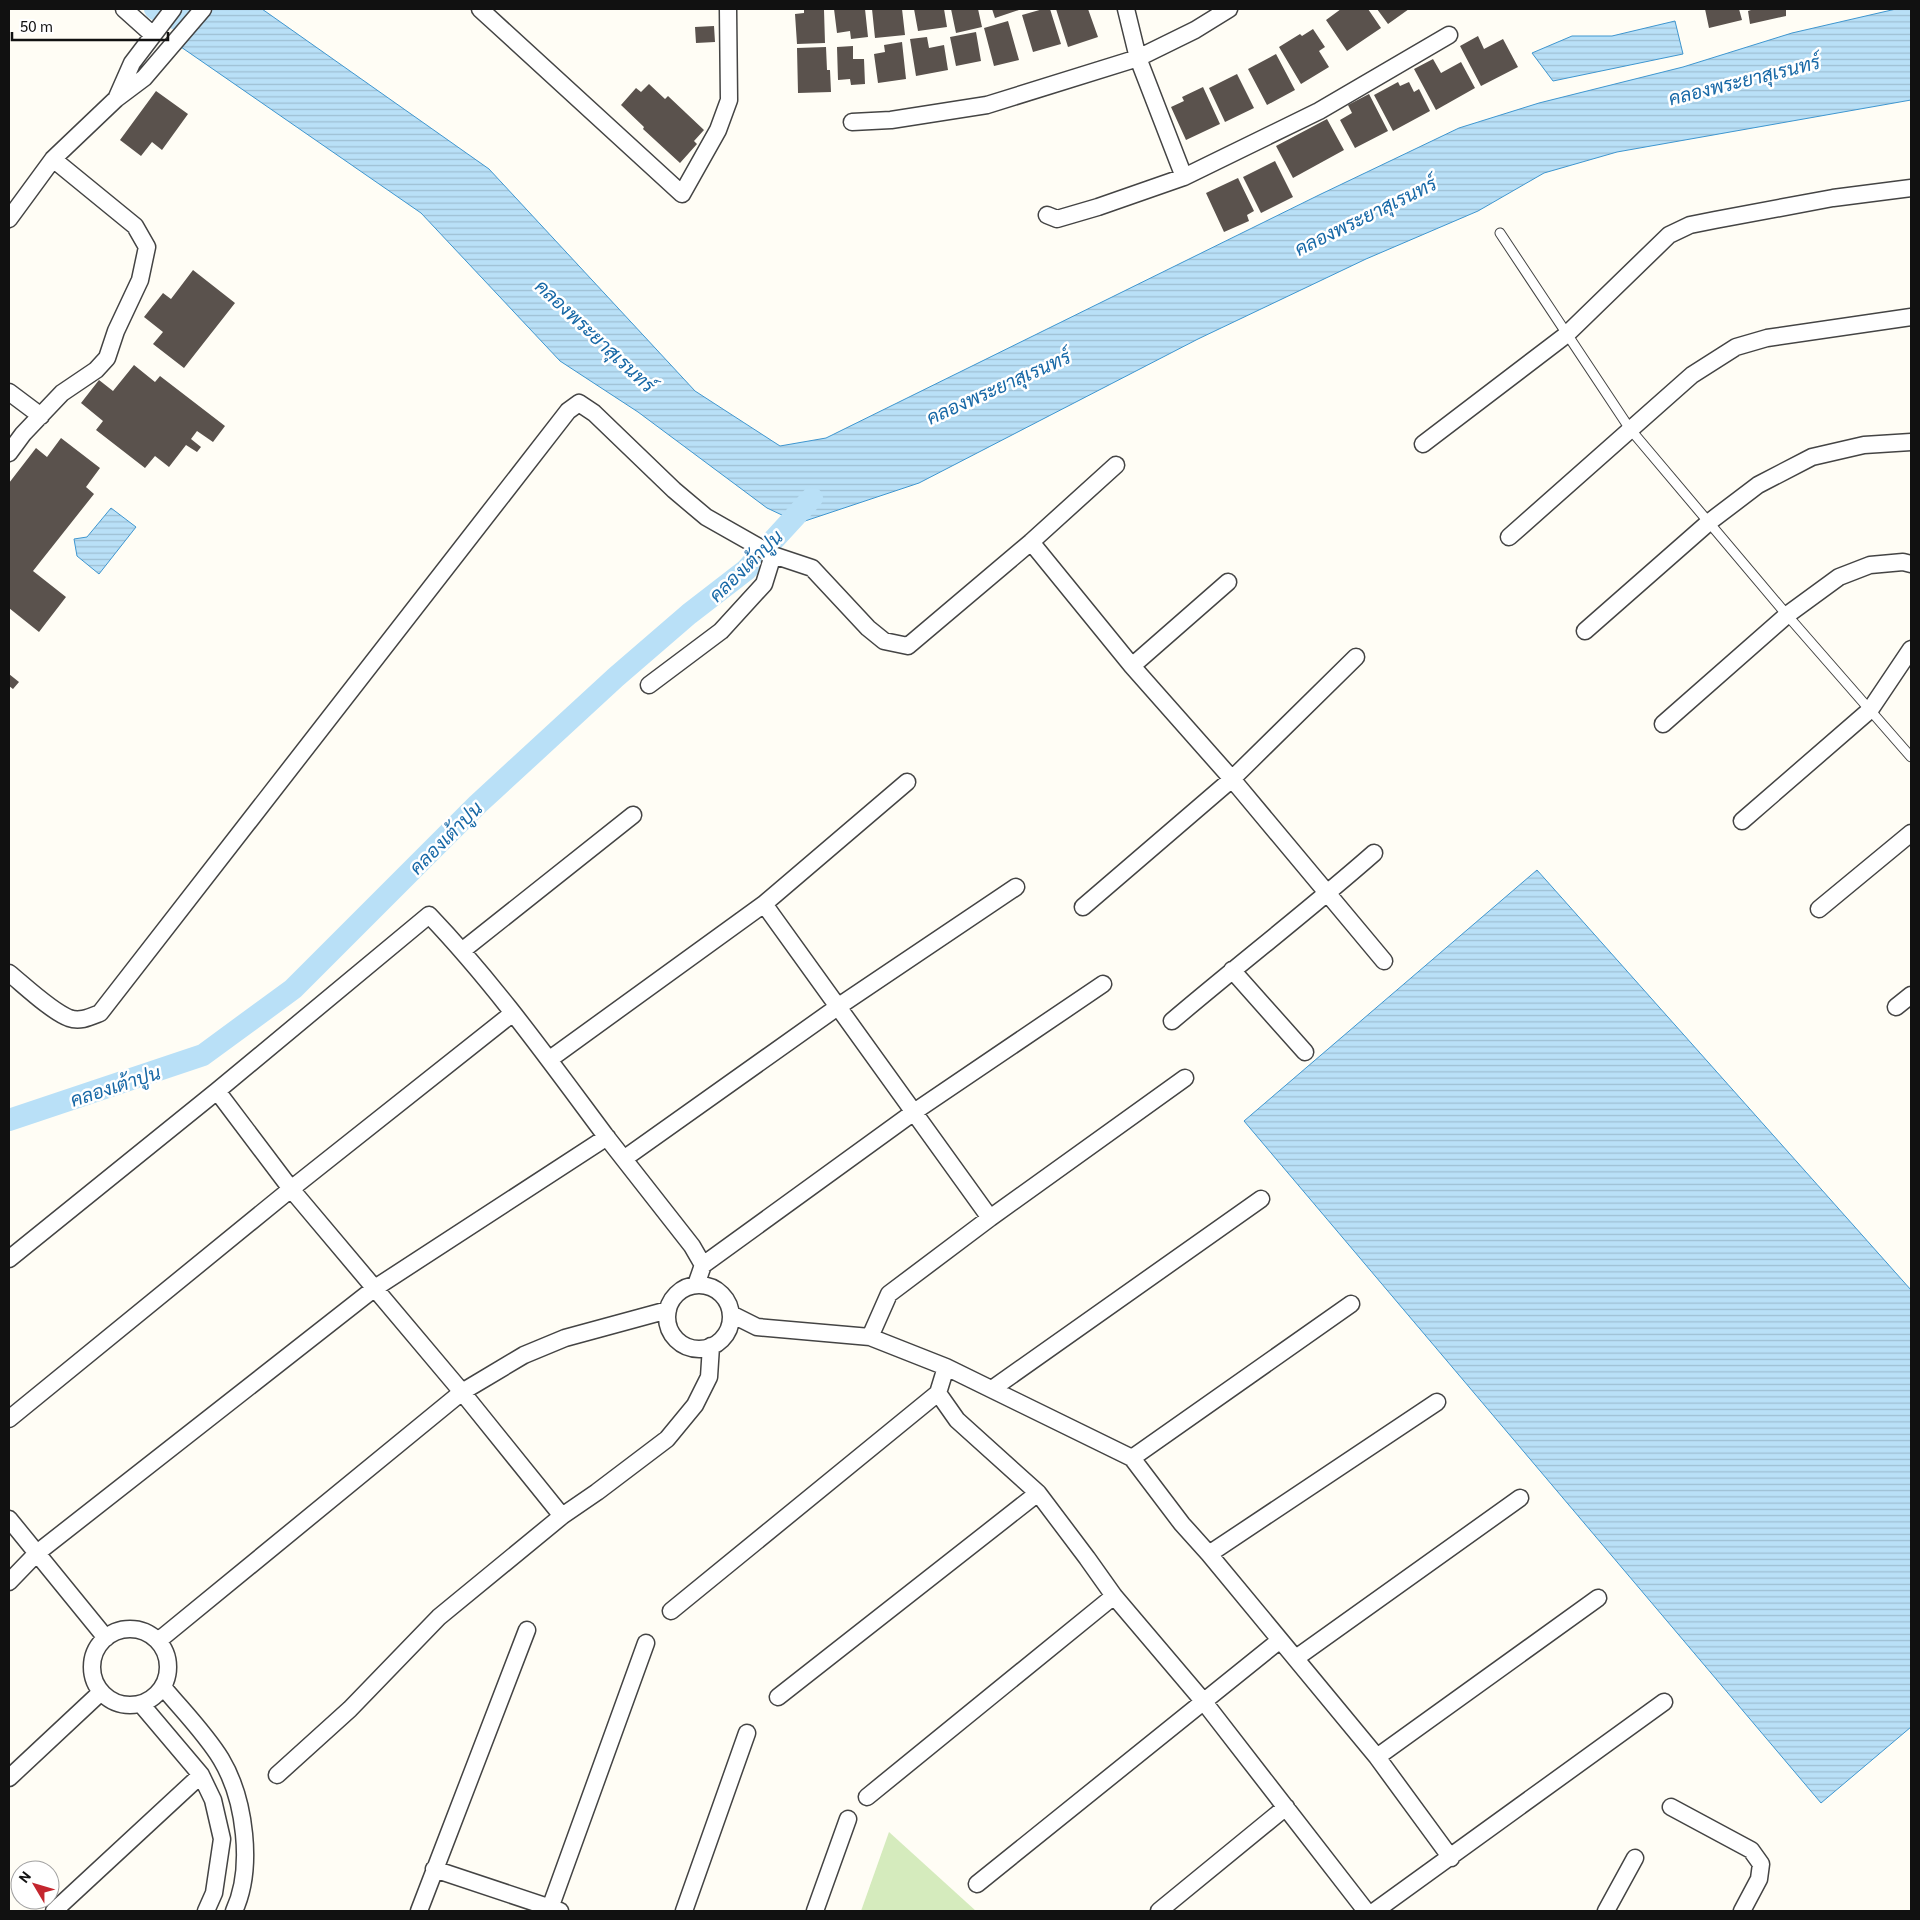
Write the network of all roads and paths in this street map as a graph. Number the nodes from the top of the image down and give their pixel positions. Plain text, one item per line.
1 (124, 9) edge
2 (172, 9) edge
3 (203, 9) edge
4 (480, 9) edge
5 (728, 9) edge
6 (1126, 9) edge
7 (1229, 9) edge
8 (154, 32) junction
9 (1449, 35) dead end
10 (1138, 58) junction
11 (116, 99) junction
12 (852, 122) dead end
13 (53, 159) junction
14 (1184, 177) junction
15 (1911, 188) edge
16 (1047, 215) dead end
17 (9, 219) edge
18 (1500, 233) dead end
19 (1911, 317) edge
20 (1566, 335) junction
21 (9, 392) edge
22 (41, 416) junction
23 (1630, 429) junction
24 (1911, 442) edge
25 (1423, 444) dead end
26 (9, 453) edge
27 (1116, 465) dead end
28 (1708, 523) junction
29 (1508, 537) dead end
30 (1031, 542) junction
31 (770, 553) junction
32 (1911, 564) edge
33 (1228, 582) dead end
34 (1787, 615) junction
35 (1585, 631) dead end
36 (1911, 650) edge
37 (1356, 658) dead end
38 (1132, 666) junction
39 (649, 685) dead end
40 (1870, 710) junction
41 (1663, 724) dead end
42 (1911, 757) edge
43 (1232, 779) junction
44 (907, 782) dead end
45 (633, 815) dead end
46 (1742, 820) dead end
47 (1911, 833) edge
48 (1374, 853) dead end
49 (1016, 887) dead end
50 (1327, 894) junction
51 (764, 904) junction
52 (1083, 907) dead end
53 (1819, 909) dead end
54 (463, 950) junction
55 (1384, 961) dead end
56 (1232, 970) junction
57 (9, 973) edge
58 (1103, 984) dead end
59 (1911, 995) edge
60 (839, 1006) junction
61 (1896, 1007) dead end
62 (513, 1013) junction
63 (1172, 1021) dead end
64 (1305, 1052) dead end
65 (550, 1059) junction
66 (1185, 1078) dead end
67 (217, 1091) junction
68 (914, 1112) junction
69 (607, 1137) junction
70 (625, 1158) junction
71 (291, 1189) junction
72 (1261, 1199) dead end
73 (990, 1218) junction
74 (9, 1258) edge
75 (703, 1265) junction
76 (696, 1285) junction
77 (375, 1288) junction
78 (1351, 1304) dead end
79 (668, 1310) junction
80 (731, 1314) junction
81 (870, 1337) junction
82 (711, 1346) junction
83 (946, 1367) junction
84 (992, 1389) junction
85 (462, 1392) junction
86 (938, 1393) junction
87 (1437, 1402) dead end
88 (9, 1418) edge
89 (1132, 1458) junction
90 (1038, 1493) junction
91 (1520, 1498) dead end
92 (562, 1516) junction
93 (9, 1519) edge
94 (37, 1553) junction
95 (1210, 1554) junction
96 (9, 1582) edge
97 (1114, 1596) junction
98 (1598, 1598) dead end
99 (671, 1611) dead end
100 (527, 1630) dead end
101 (106, 1638) junction
102 (1280, 1640) junction
103 (158, 1641) junction
104 (646, 1643) dead end
105 (1296, 1658) junction
106 (163, 1687) junction
107 (100, 1692) junction
108 (778, 1697) dead end
109 (1204, 1702) junction
110 (1664, 1702) dead end
111 (142, 1704) junction
112 (747, 1733) dead end
113 (1376, 1757) junction
114 (201, 1775) junction
115 (277, 1775) dead end
116 (9, 1778) edge
117 (867, 1797) dead end
118 (1286, 1807) junction
119 (1670, 1807) dead end
120 (848, 1819) dead end
121 (1451, 1858) junction
122 (1635, 1858) dead end
123 (434, 1869) junction
124 (977, 1884) dead end
125 (553, 1910) edge
126 (54, 1911) edge
127 (206, 1911) edge
128 (234, 1911) edge
129 (419, 1911) edge
130 (684, 1911) edge
131 (815, 1911) edge
132 (1159, 1911) edge
133 (1366, 1911) edge
134 (1375, 1911) edge
135 (1606, 1911) edge
136 (1742, 1911) edge

1 - 8 street
2 - 8 street
3 - 11 street
4 - 5 street
6 - 10 street
7 - 10 street
8 - 11 street
9 - 14 street
10 - 12 street
10 - 14 street
11 - 13 street
13 - 17 street
13 - 22 street
14 - 16 street
15 - 20 street
18 - 20 lane
19 - 23 street
20 - 23 lane
20 - 25 street
21 - 22 street
22 - 26 street
23 - 28 lane
23 - 29 street
24 - 28 street
27 - 30 street
28 - 34 lane
28 - 35 street
30 - 31 street
30 - 38 street
31 - 39 street
31 - 57 street
32 - 34 street
33 - 38 street
34 - 40 lane
34 - 41 street
36 - 40 street
37 - 43 street
38 - 43 street
40 - 42 lane
40 - 46 street
43 - 50 street
43 - 52 street
44 - 51 street
45 - 54 street
47 - 53 street
48 - 50 street
49 - 60 street
50 - 55 street
50 - 56 street
51 - 60 street
51 - 65 street
54 - 62 street
54 - 67 street
56 - 63 street
56 - 64 street
58 - 68 street
59 - 61 street
60 - 68 street
60 - 70 street
62 - 65 street
62 - 71 street
65 - 69 street
66 - 73 street
67 - 71 street
67 - 74 street
68 - 73 street
68 - 75 street
69 - 70 street
69 - 77 street
70 - 75 street
71 - 77 street
71 - 88 street
72 - 84 street
73 - 81 street
75 - 76 street
76 - 79 street
76 - 80 street
77 - 85 street
77 - 94 street
78 - 89 street
79 - 82 street
79 - 85 street
80 - 81 street
80 - 82 street
81 - 83 street
82 - 92 street
83 - 84 street
83 - 86 street
84 - 89 street
85 - 92 street
85 - 103 street
86 - 90 street
86 - 99 street
87 - 95 street
89 - 95 street
90 - 97 street
90 - 108 street
91 - 105 street
92 - 115 street
93 - 94 street
94 - 96 street
94 - 101 street
95 - 102 street
97 - 109 street
97 - 117 street
98 - 113 street
100 - 123 street
101 - 103 street
101 - 107 street
102 - 105 street
102 - 109 street
103 - 106 street
104 - 125 street
105 - 113 street
106 - 111 street
106 - 128 street
107 - 111 street
107 - 116 street
109 - 118 street
109 - 124 street
110 - 121 street
111 - 114 street
112 - 130 street
113 - 121 street
114 - 126 street
114 - 127 street
118 - 132 street
118 - 133 street
119 - 136 street
120 - 131 street
121 - 134 street
122 - 135 street
123 - 125 street
123 - 129 street

